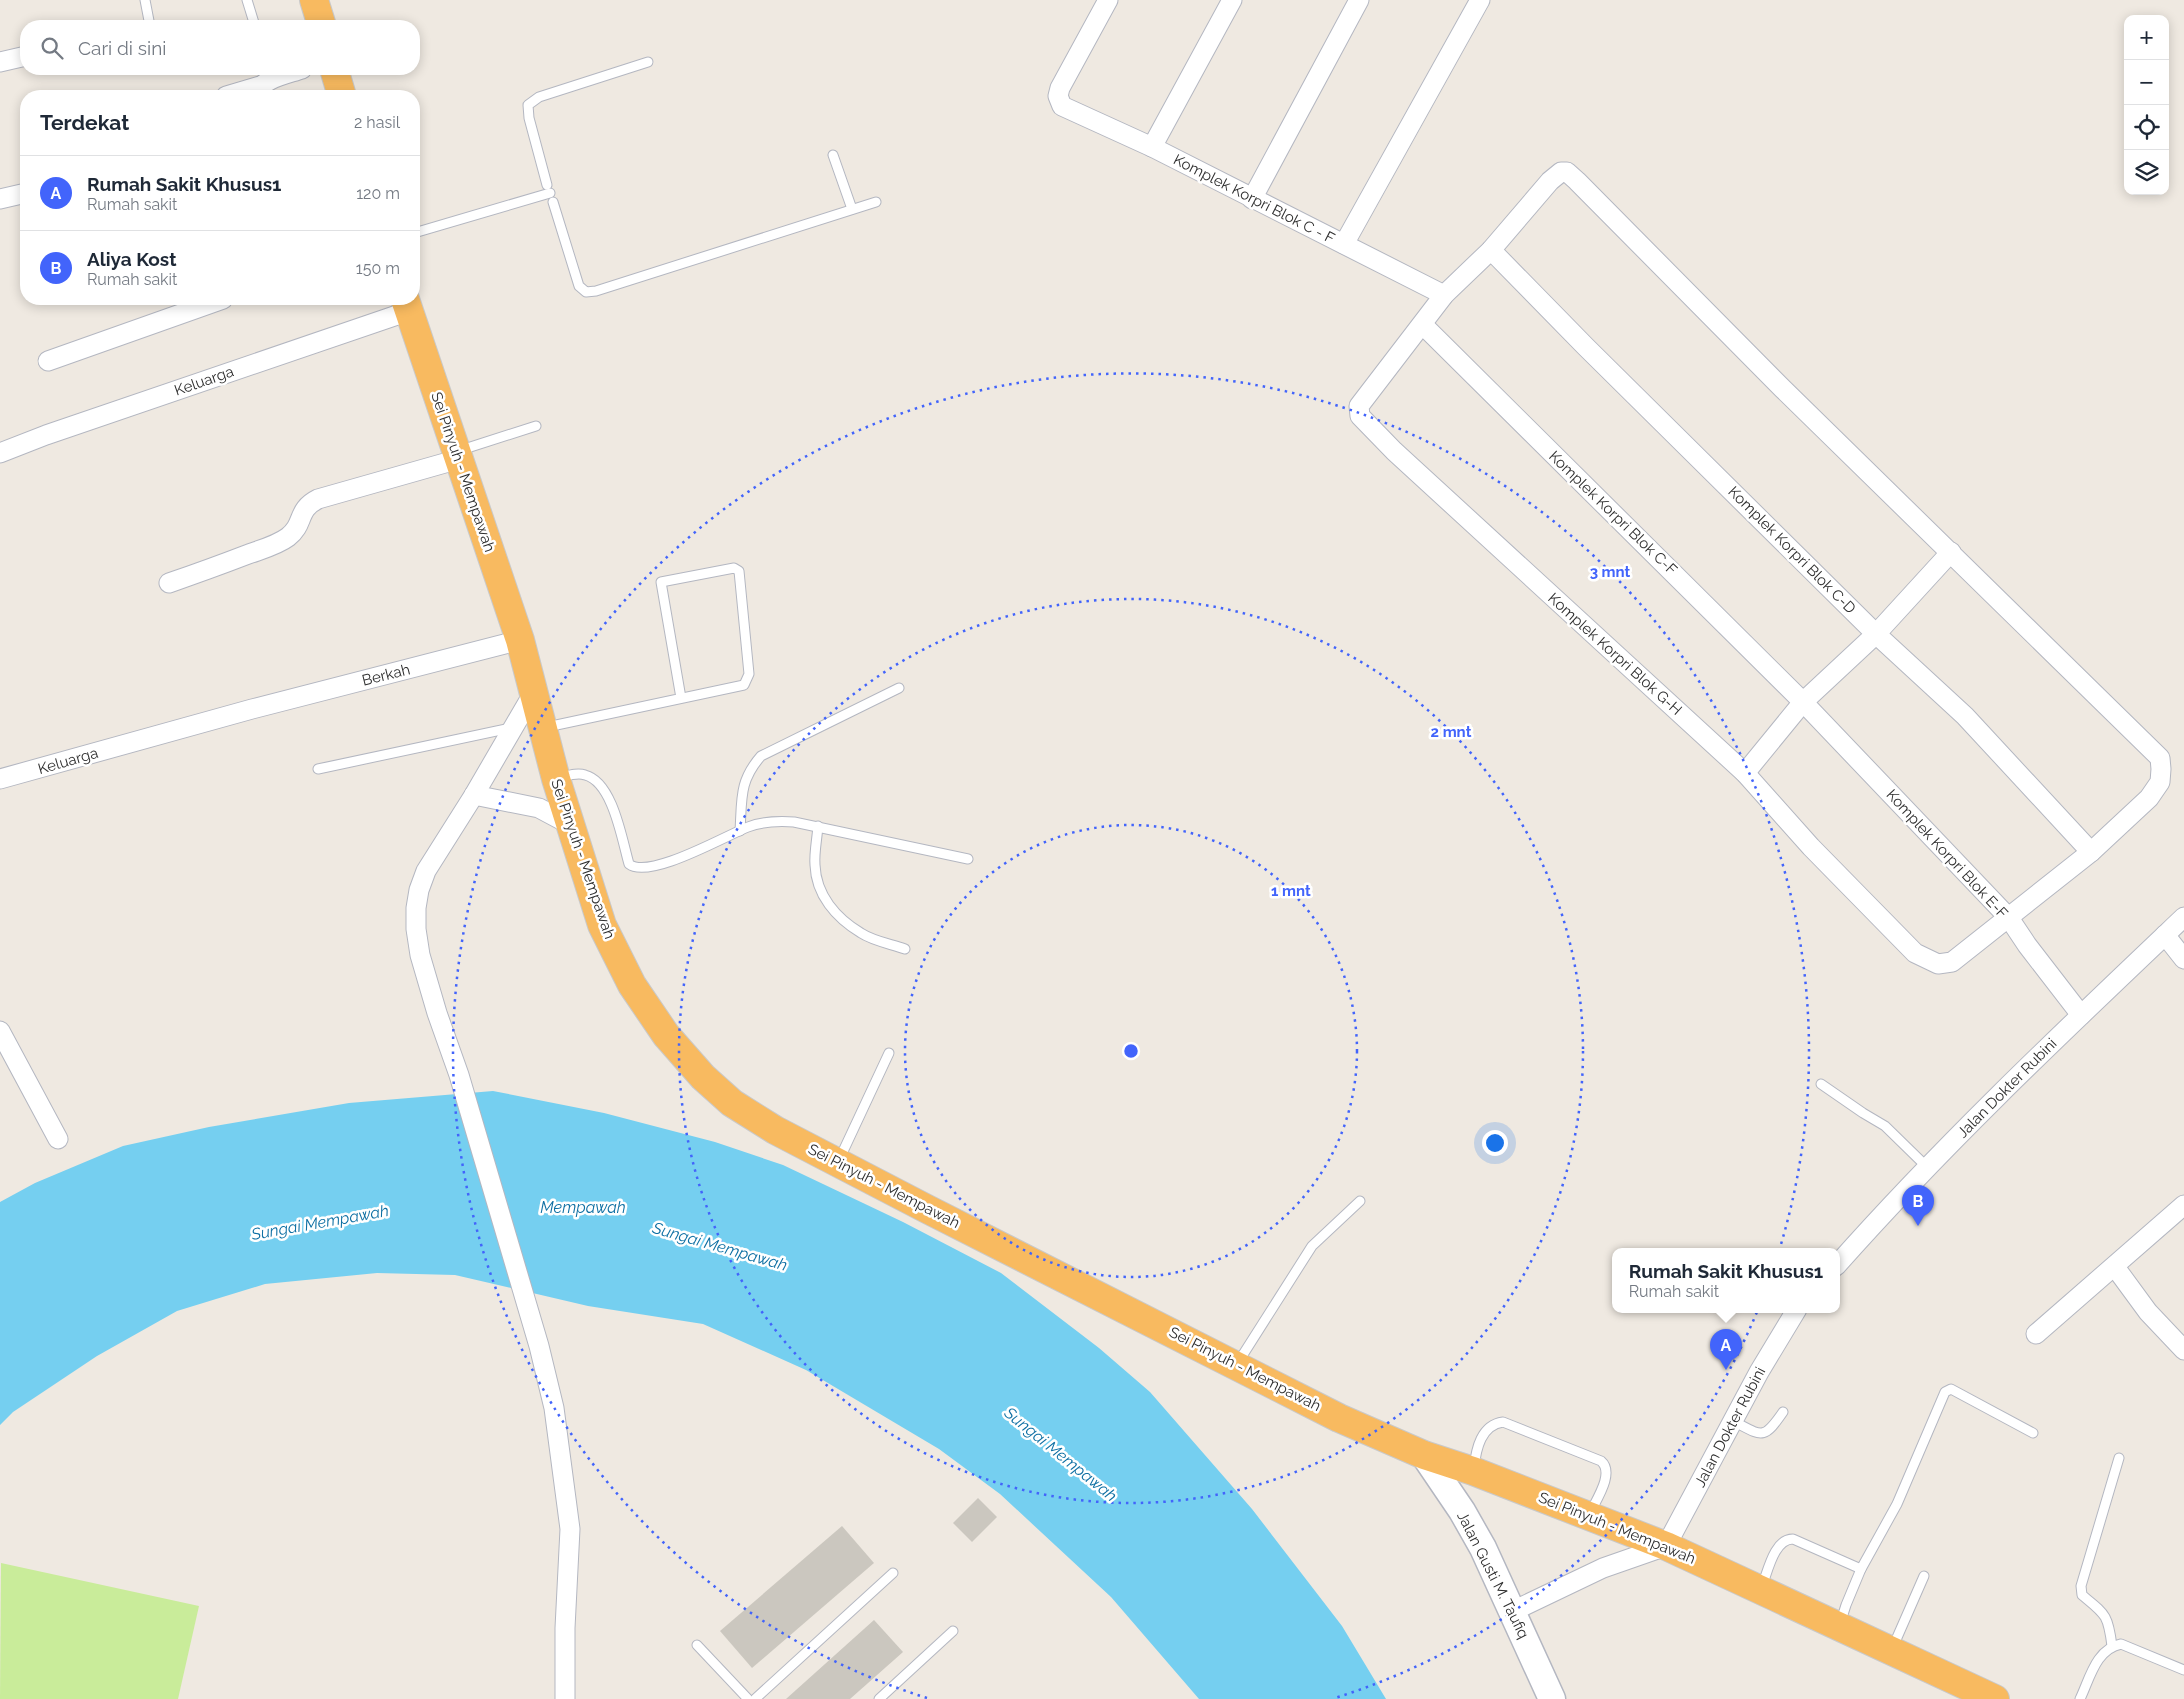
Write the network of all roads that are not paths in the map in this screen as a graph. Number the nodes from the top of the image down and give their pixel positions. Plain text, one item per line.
1 (145, 0) edge
2 (247, 0) edge
3 (314, 0) edge
4 (1108, 0) edge
5 (1232, 0) edge
6 (1359, 0) edge
7 (1480, 0) edge
8 (149, 20) edge
9 (253, 20) edge
10 (320, 20) edge
11 (20, 57) edge
12 (0, 62) edge
13 (648, 62) dead end
14 (283, 75) edge
15 (336, 75) edge
16 (258, 90) edge
17 (340, 90) edge
18 (1152, 147) junction
19 (834, 155) dead end
20 (20, 194) edge
21 (0, 199) edge
22 (1252, 199) junction
23 (553, 202) dead end
24 (876, 202) dead end
25 (852, 209) junction
26 (420, 231) edge
27 (1344, 244) junction
28 (1491, 250) junction
29 (1444, 295) junction
30 (206, 305) edge
31 (407, 305) edge
32 (1423, 325) junction
33 (48, 361) dead end
34 (536, 426) dead end
35 (0, 453) edge
36 (458, 455) junction
37 (1951, 552) junction
38 (169, 583) dead end
39 (1876, 634) junction
40 (520, 640) junction
41 (899, 688) dead end
42 (534, 692) junction
43 (681, 698) junction
44 (1803, 702) junction
45 (252, 709) joint
46 (514, 728) junction
47 (543, 728) junction
48 (318, 769) dead end
49 (1745, 773) junction
50 (0, 779) edge
51 (556, 779) junction
52 (474, 795) junction
53 (569, 824) junction
54 (818, 826) junction
55 (740, 831) junction
56 (2091, 852) junction
57 (968, 859) dead end
58 (2184, 917) edge
59 (2009, 918) junction
60 (2164, 935) junction
61 (905, 949) dead end
62 (2184, 959) edge
63 (2081, 1014) junction
64 (0, 1031) edge
65 (889, 1053) dead end
66 (1821, 1084) dead end
67 (58, 1139) dead end
68 (838, 1162) junction
69 (1928, 1168) junction
70 (1360, 1201) dead end
71 (2184, 1205) edge
72 (1840, 1262) edge
73 (2115, 1267) junction
74 (1795, 1313) edge
75 (2036, 1334) dead end
76 (2184, 1350) edge
77 (1237, 1364) junction
78 (1783, 1412) dead end
79 (1733, 1421) junction
80 (2033, 1433) dead end
81 (1424, 1455) junction
82 (2119, 1458) dead end
83 (1474, 1464) junction
84 (1592, 1508) junction
85 (1666, 1546) junction
86 (1861, 1569) junction
87 (893, 1573) dead end
88 (1924, 1576) dead end
89 (1761, 1589) junction
90 (1513, 1610) junction
91 (1842, 1616) junction
92 (953, 1631) dead end
93 (1896, 1640) junction
94 (697, 1645) dead end
95 (2112, 1646) junction
96 (2184, 1670) edge
97 (1964, 1693) edge
98 (565, 1699) edge
99 (748, 1699) edge
100 (755, 1699) edge
101 (880, 1699) edge
102 (1552, 1699) edge
103 (1995, 1699) edge
104 (2080, 1699) edge

1 - 8 lane
2 - 9 lane
3 - 10 highway
4 - 18 street, Komplek Korpri Blok C - F
5 - 18 street
6 - 22 street
7 - 27 street
11 - 12 street
13 - 26 lane
14 - 16 street
15 - 17 highway
18 - 22 street, Komplek Korpri Blok C - F
19 - 25 lane
20 - 21 street
22 - 27 street, Komplek Korpri Blok C - F
23 - 25 lane
24 - 25 lane
27 - 29 street, Komplek Korpri Blok C - F
28 - 29 street, Komplek Korpri Blok G-H
28 - 37 street, Komplek Korpri Blok G-H
28 - 39 street, Komplek Korpri Blok C-D
29 - 32 street, Komplek Korpri Blok G-H
30 - 33 street
31 - 35 street, Keluarga
31 - 36 highway, Sei Pinyuh - Mempawah
32 - 44 street, Komplek Korpri Blok C-F
32 - 49 street, Komplek Korpri Blok G-H
34 - 36 lane
36 - 38 street
36 - 40 highway, Sei Pinyuh - Mempawah
37 - 39 street
37 - 56 street
39 - 44 street
39 - 56 street, Komplek Korpri Blok C-D
40 - 42 highway, Sei Pinyuh - Mempawah
40 - 45 street, Berkah
41 - 55 lane
42 - 46 street
42 - 47 highway, Sei Pinyuh - Mempawah
43 - 43 lane
43 - 47 lane
44 - 49 street
44 - 59 street, Komplek Korpri Blok E-F
45 - 50 street, Keluarga
46 - 48 lane
46 - 52 street
47 - 51 highway, Sei Pinyuh - Mempawah
49 - 59 street, Komplek Korpri Blok G-H
51 - 53 highway, Sei Pinyuh - Mempawah
51 - 55 lane
52 - 53 street
52 - 98 street
53 - 68 highway, Sei Pinyuh - Mempawah
54 - 55 lane
54 - 57 lane
54 - 61 lane
56 - 59 street
58 - 60 street, Jalan Dokter Rubini
59 - 63 street, Komplek Korpri Blok E-F
60 - 62 street
60 - 63 street, Jalan Dokter Rubini
63 - 69 street, Jalan Dokter Rubini
64 - 67 street
65 - 68 lane
66 - 69 lane
68 - 77 highway, Sei Pinyuh - Mempawah
69 - 72 street, Jalan Dokter Rubini
70 - 77 lane
71 - 73 street
73 - 75 street
73 - 76 street
74 - 79 street, Jalan Dokter Rubini
77 - 81 highway, Sei Pinyuh - Mempawah
78 - 79 lane
79 - 85 street, Jalan Dokter Rubini
80 - 86 lane
81 - 83 highway, Sei Pinyuh - Mempawah
81 - 90 main road, Jalan Gusti M. Taufiq
82 - 95 lane
83 - 84 highway, Sei Pinyuh - Mempawah
83 - 84 lane
84 - 85 highway, Sei Pinyuh - Mempawah
85 - 89 highway, Sei Pinyuh - Mempawah
85 - 90 street
86 - 89 lane
86 - 91 lane
87 - 100 lane
88 - 93 lane
89 - 91 highway, Sei Pinyuh - Mempawah
90 - 102 main road, Jalan Gusti M. Taufiq
91 - 93 highway, Sei Pinyuh - Mempawah
92 - 101 lane
93 - 97 highway, Sei Pinyuh - Mempawah
94 - 99 lane
95 - 96 lane
95 - 104 lane
97 - 103 highway, Sei Pinyuh - Mempawah

